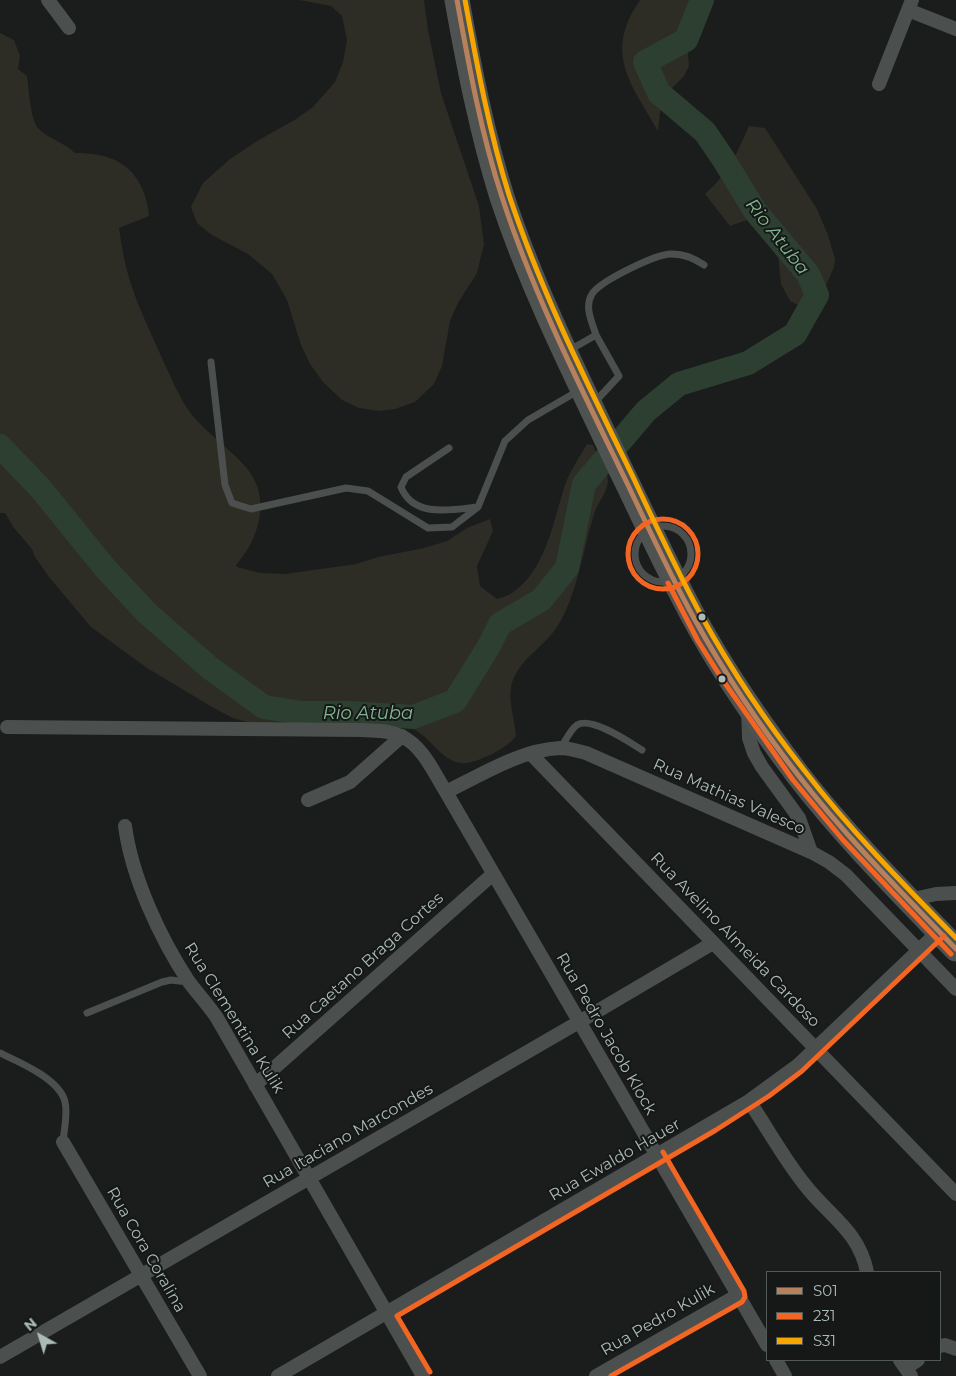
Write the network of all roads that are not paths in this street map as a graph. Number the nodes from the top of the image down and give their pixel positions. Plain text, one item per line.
1 (48, 0) edge
2 (457, 0) edge
3 (910, 5) edge
4 (69, 28) dead end
5 (956, 29) edge
6 (879, 84) dead end
7 (704, 265) dead end
8 (596, 335) junction
9 (565, 353) junction
10 (211, 362) dead end
11 (591, 407) junction
12 (449, 448) dead end
13 (478, 506) junction
14 (748, 704) junction
15 (7, 727) dead end
16 (402, 736) junction
17 (561, 748) junction
18 (642, 750) dead end
19 (531, 754) junction
20 (446, 792) junction
21 (308, 800) dead end
22 (125, 826) dead end
23 (811, 852) junction
24 (493, 874) junction
25 (956, 892) edge
26 (909, 900) junction
27 (939, 931) junction
28 (713, 943) junction
29 (956, 949) edge
30 (919, 950) junction
31 (190, 982) junction
32 (956, 988) edge
33 (87, 1013) dead end
34 (580, 1022) junction
35 (815, 1048) junction
36 (0, 1052) edge
37 (255, 1085) junction
38 (749, 1101) junction
39 (63, 1142) joint
40 (657, 1156) junction
41 (309, 1178) junction
42 (956, 1194) edge
43 (867, 1271) edge
44 (141, 1276) junction
45 (738, 1295) junction
46 (387, 1313) junction
47 (766, 1343) edge
48 (941, 1346) edge
49 (956, 1349) edge
50 (0, 1357) edge
51 (777, 1361) edge
52 (916, 1361) edge
53 (906, 1368) edge
54 (603, 1374) edge
55 (200, 1376) edge
56 (278, 1376) edge
57 (423, 1376) edge
58 (785, 1376) edge

1 - 4 street
2 - 9 highway
3 - 5 street
3 - 6 street
7 - 8 lane
8 - 9 lane
8 - 11 lane
9 - 11 highway
10 - 13 lane
11 - 13 lane
11 - 14 highway
12 - 13 lane
14 - 23 street
14 - 26 highway
15 - 16 street
16 - 20 street, Rua Pedro Jacob Klock
16 - 21 street
17 - 18 lane
17 - 19 street, Rua Mathias Valesco
17 - 23 street, Rua Mathias Valesco
19 - 20 street, Rua Mathias Valesco
19 - 28 street, Rua Avelino Almeida Cardoso
20 - 24 street, Rua Pedro Jacob Klock
22 - 31 street, Rua Clementina Kulik
23 - 30 street, Rua Mathias Valesco
24 - 34 street, Rua Pedro Jacob Klock
24 - 37 street, Rua Caetano Braga Cortes
25 - 26 street
26 - 27 highway
27 - 29 highway
27 - 30 street, Rua Ewaldo Hauer
28 - 34 street, Rua Itaciano Marcondes
28 - 35 street, Rua Avelino Almeida Cardoso
30 - 32 street, Rua Mathias Valesco
30 - 35 street, Rua Ewaldo Hauer
31 - 33 lane
31 - 37 street, Rua Clementina Kulik
34 - 40 street, Rua Pedro Jacob Klock
34 - 41 street, Rua Itaciano Marcondes
35 - 38 street, Rua Ewaldo Hauer
35 - 42 street, Rua Avelino Almeida Cardoso
36 - 39 lane
37 - 41 street, Rua Clementina Kulik
38 - 40 street, Rua Ewaldo Hauer
38 - 43 street
39 - 44 street, Rua Cora Coralina
40 - 45 street, Rua Pedro Jacob Klock
40 - 46 street, Rua Ewaldo Hauer
41 - 44 street, Rua Itaciano Marcondes
41 - 46 street, Rua Clementina Kulik
44 - 50 street, Rua Itaciano Marcondes
44 - 55 street, Rua Cora Coralina
45 - 47 street, Rua Pedro Jacob Klock
45 - 54 street, Rua Pedro Kulik
46 - 56 street, Rua Ewaldo Hauer
46 - 57 street, Rua Clementina Kulik
48 - 49 street
51 - 58 street
52 - 53 street

